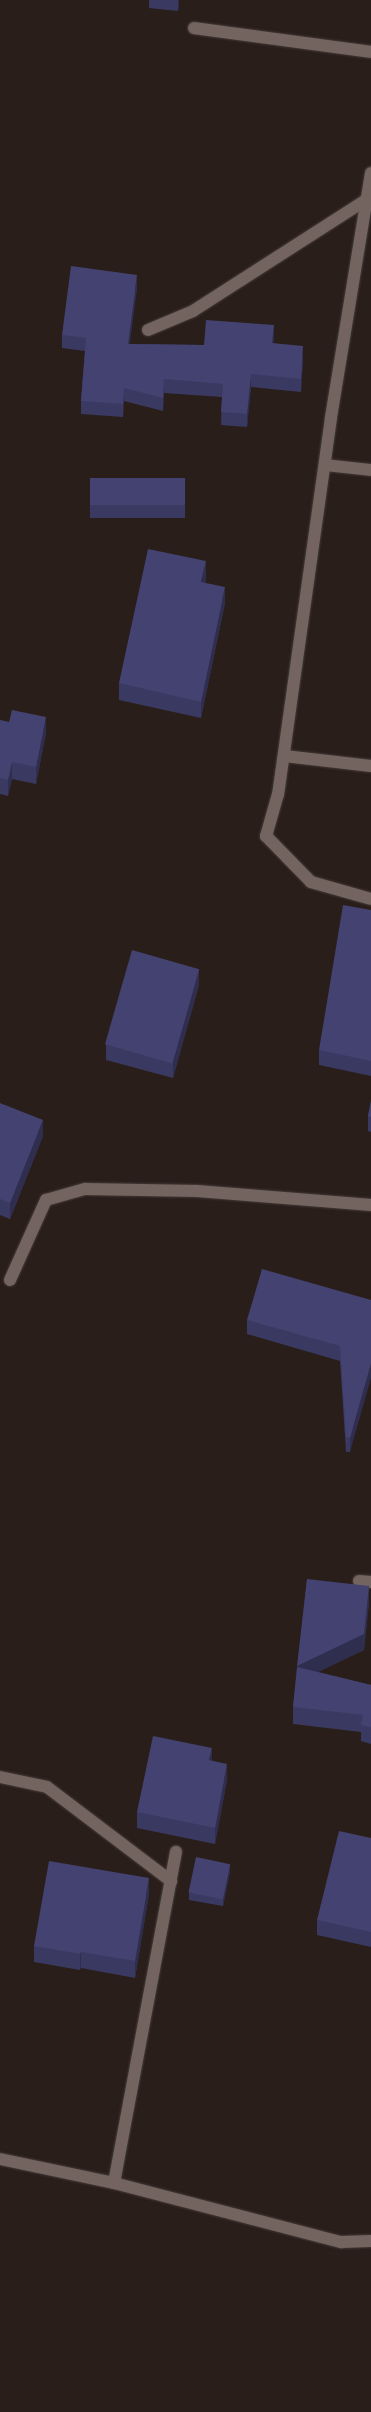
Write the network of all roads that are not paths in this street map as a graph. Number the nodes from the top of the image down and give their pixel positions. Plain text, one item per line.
1 (194, 28) dead end
2 (371, 52) edge
3 (371, 173) edge
4 (366, 200) junction
5 (148, 330) dead end
6 (325, 465) junction
7 (371, 470) edge
8 (284, 756) junction
9 (371, 766) edge
10 (371, 899) edge
11 (371, 1206) edge
12 (10, 1280) dead end
13 (0, 1777) edge
14 (176, 1852) dead end
15 (171, 1881) junction
16 (0, 2159) edge
17 (114, 2183) junction
18 (371, 2241) edge

1 - 2 street
3 - 4 street
4 - 5 street
4 - 6 street
6 - 7 street
6 - 8 street
8 - 9 street
8 - 10 street
11 - 12 street
13 - 15 street
14 - 15 street
15 - 17 street
16 - 17 street
17 - 18 street

